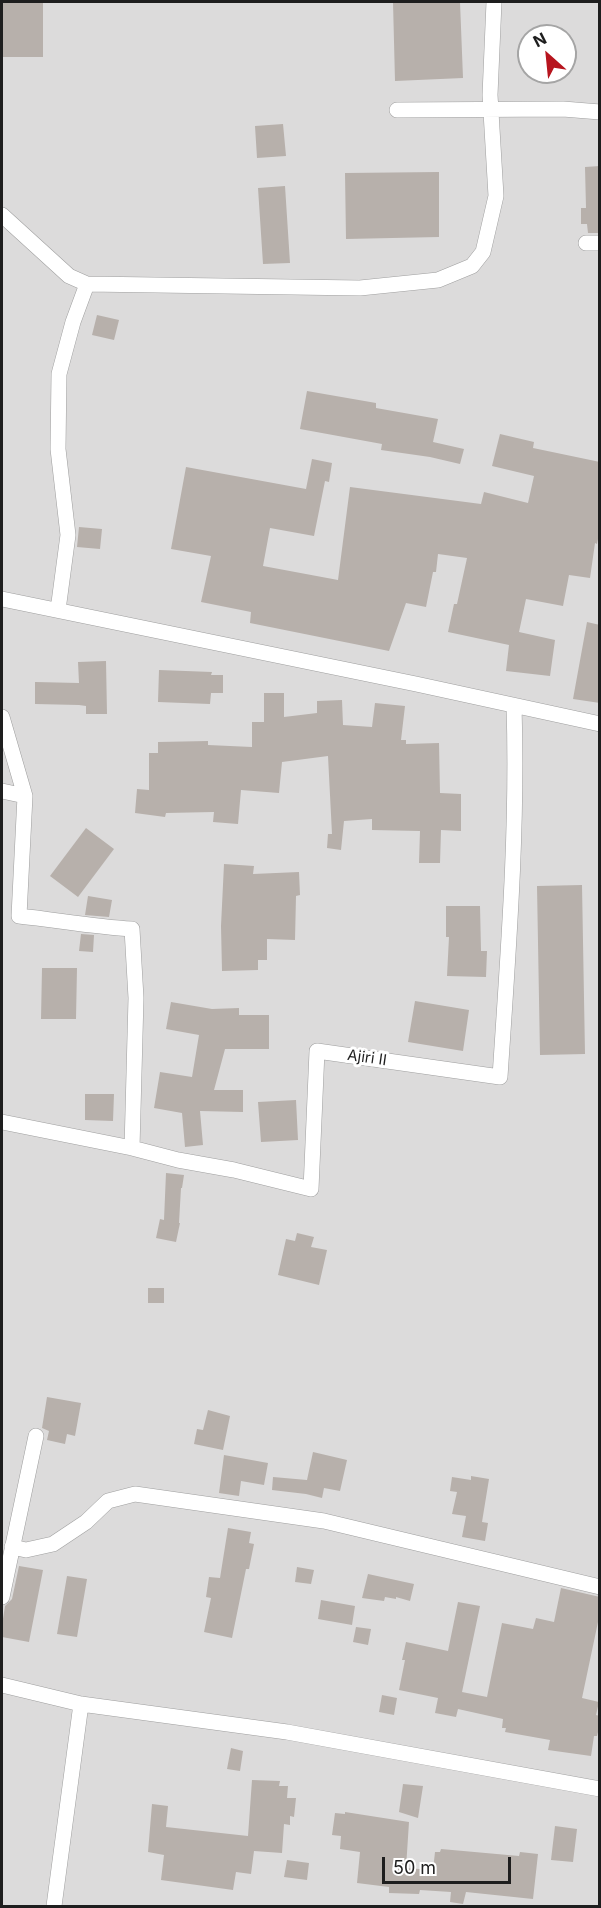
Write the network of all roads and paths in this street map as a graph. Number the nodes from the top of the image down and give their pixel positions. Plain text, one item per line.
1 (494, 2) edge
2 (490, 109) junction
3 (397, 110) dead end
4 (600, 112) edge
5 (2, 215) edge
6 (87, 284) junction
7 (2, 599) edge
8 (58, 610) junction
9 (514, 706) junction
10 (2, 717) edge
11 (600, 724) edge
12 (2, 791) edge
13 (25, 796) junction
14 (2, 1122) edge
15 (132, 1148) junction
16 (36, 1436) dead end
17 (12, 1547) junction
18 (600, 1587) edge
19 (2, 1597) edge
20 (2, 1685) edge
21 (81, 1704) junction
22 (600, 1789) edge
23 (54, 1906) edge

1 - 2 street
2 - 3 street
2 - 4 street
2 - 6 street
5 - 6 street
6 - 8 street
7 - 8 street
8 - 9 street
9 - 11 street
9 - 15 street, Ajiri II
10 - 13 street
12 - 13 street
13 - 15 street
14 - 15 street, Ajiri II
16 - 17 street
17 - 18 street
17 - 19 street
20 - 21 street
21 - 22 street
21 - 23 street

